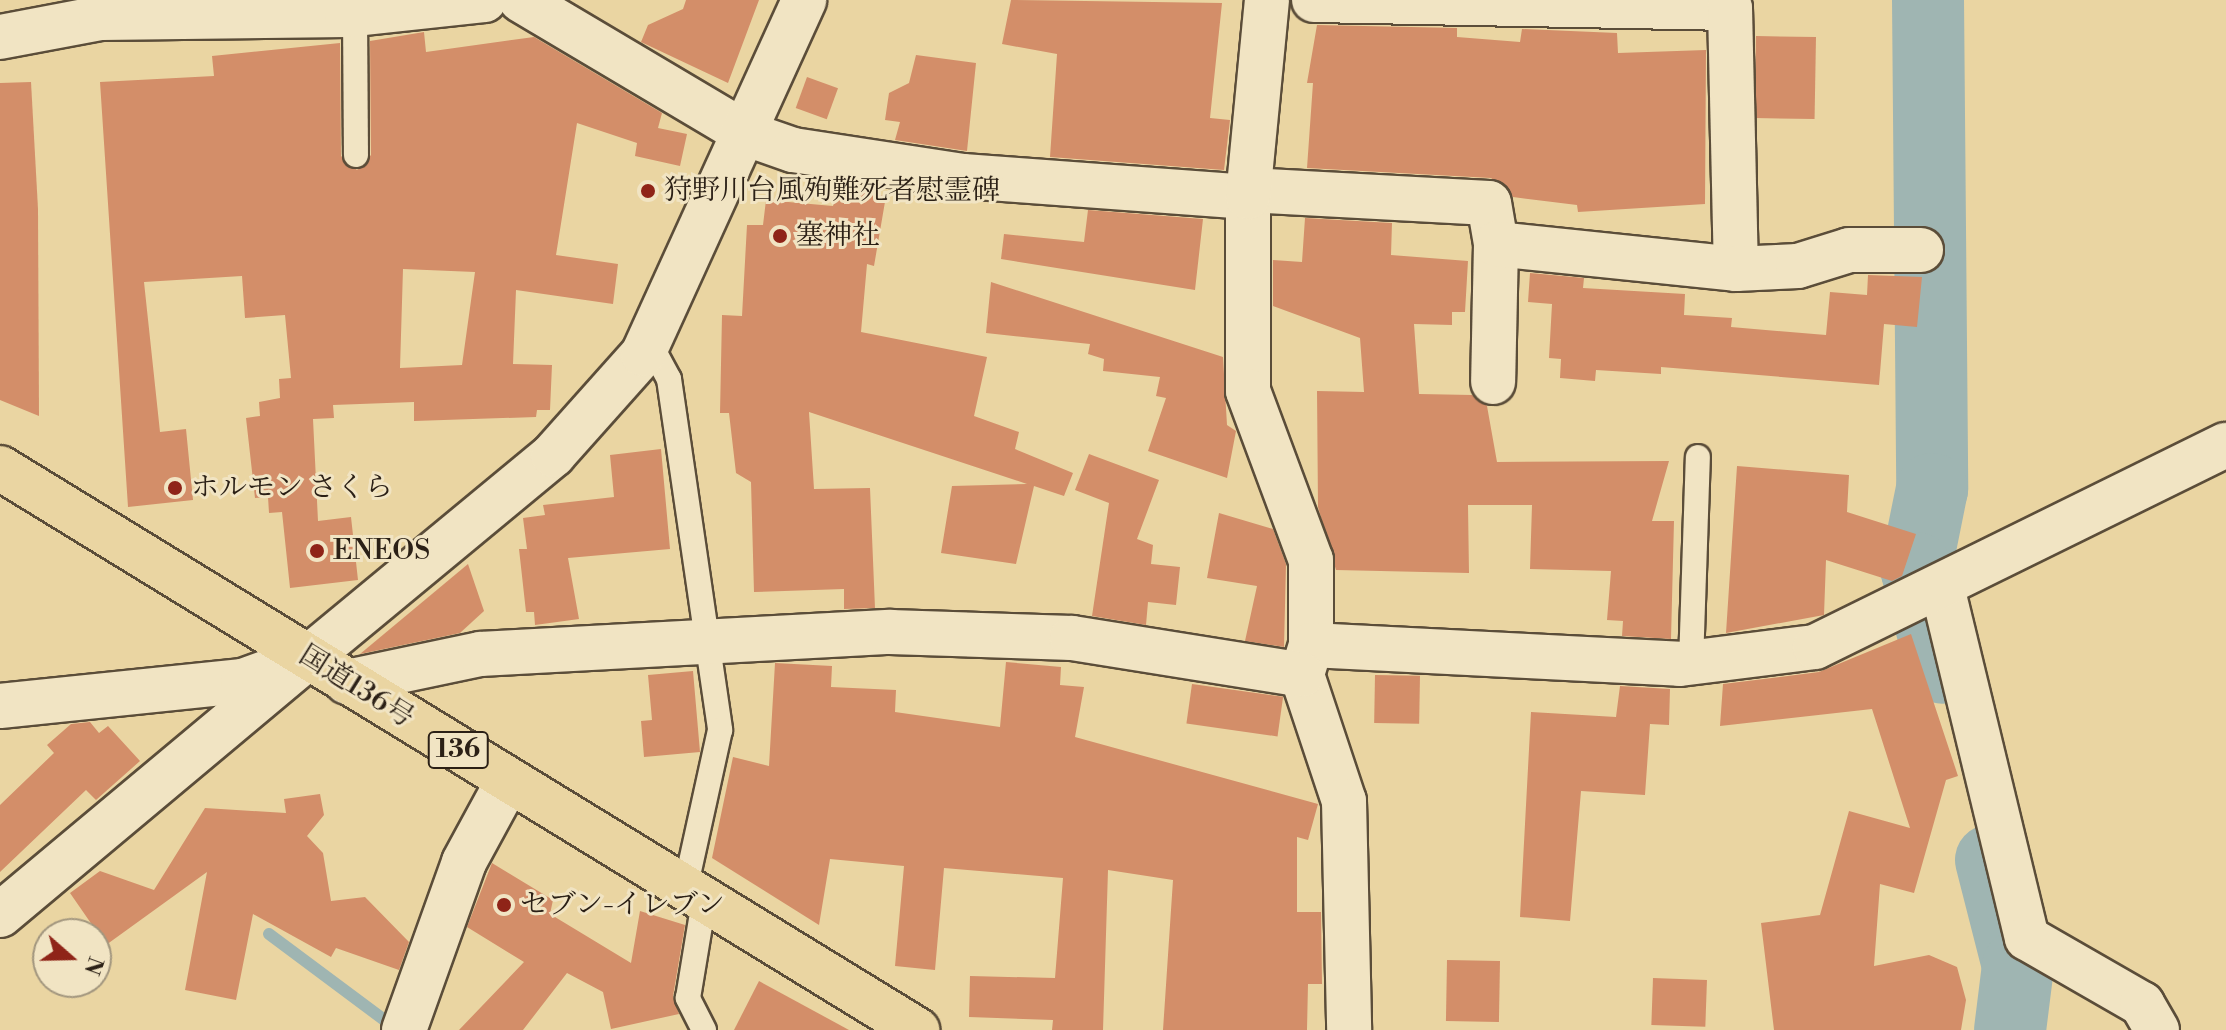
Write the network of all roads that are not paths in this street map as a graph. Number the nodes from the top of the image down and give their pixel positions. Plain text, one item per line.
1 (484, 0) edge
2 (521, 0) edge
3 (804, 0) edge
4 (1267, 0) edge
5 (1314, 0) edge
6 (1500, 2) edge
7 (355, 14) junction
8 (0, 37) edge
9 (747, 134) junction
10 (356, 155) dead end
11 (1248, 194) junction
12 (1496, 244) junction
13 (1921, 250) dead end
14 (1736, 269) junction
15 (649, 342) junction
16 (1493, 382) dead end
17 (2226, 445) edge
18 (1698, 457) dead end
19 (0, 468) edge
20 (1942, 587) junction
21 (705, 639) junction
22 (309, 657) junction
23 (1306, 660) junction
24 (1691, 664) junction
25 (347, 682) junction
26 (0, 706) edge
27 (508, 781) junction
28 (694, 895) junction
29 (0, 915) edge
30 (404, 1030) edge
31 (704, 1030) edge
32 (917, 1030) edge
33 (1349, 1030) edge
34 (2157, 1030) edge

1 - 7 street
2 - 9 street
3 - 9 street
4 - 11 street
5 - 6 street
6 - 14 street
7 - 8 street
7 - 10 lane
9 - 11 street
9 - 15 street
11 - 12 street
11 - 23 street
12 - 14 street
12 - 16 street
13 - 14 street
15 - 21 lane
15 - 22 street
17 - 20 street
18 - 24 lane
19 - 22 highway, 国道136号 / 136
20 - 24 street
20 - 34 street
21 - 23 street
21 - 25 street
21 - 28 lane
22 - 25 highway, 国道136号 / 136
22 - 26 street
22 - 29 street
23 - 24 street
23 - 33 street
25 - 27 highway, 国道136号 / 136
27 - 28 highway, 国道136号 / 136
27 - 30 street
28 - 31 lane
28 - 32 highway, 国道136号 / 136

